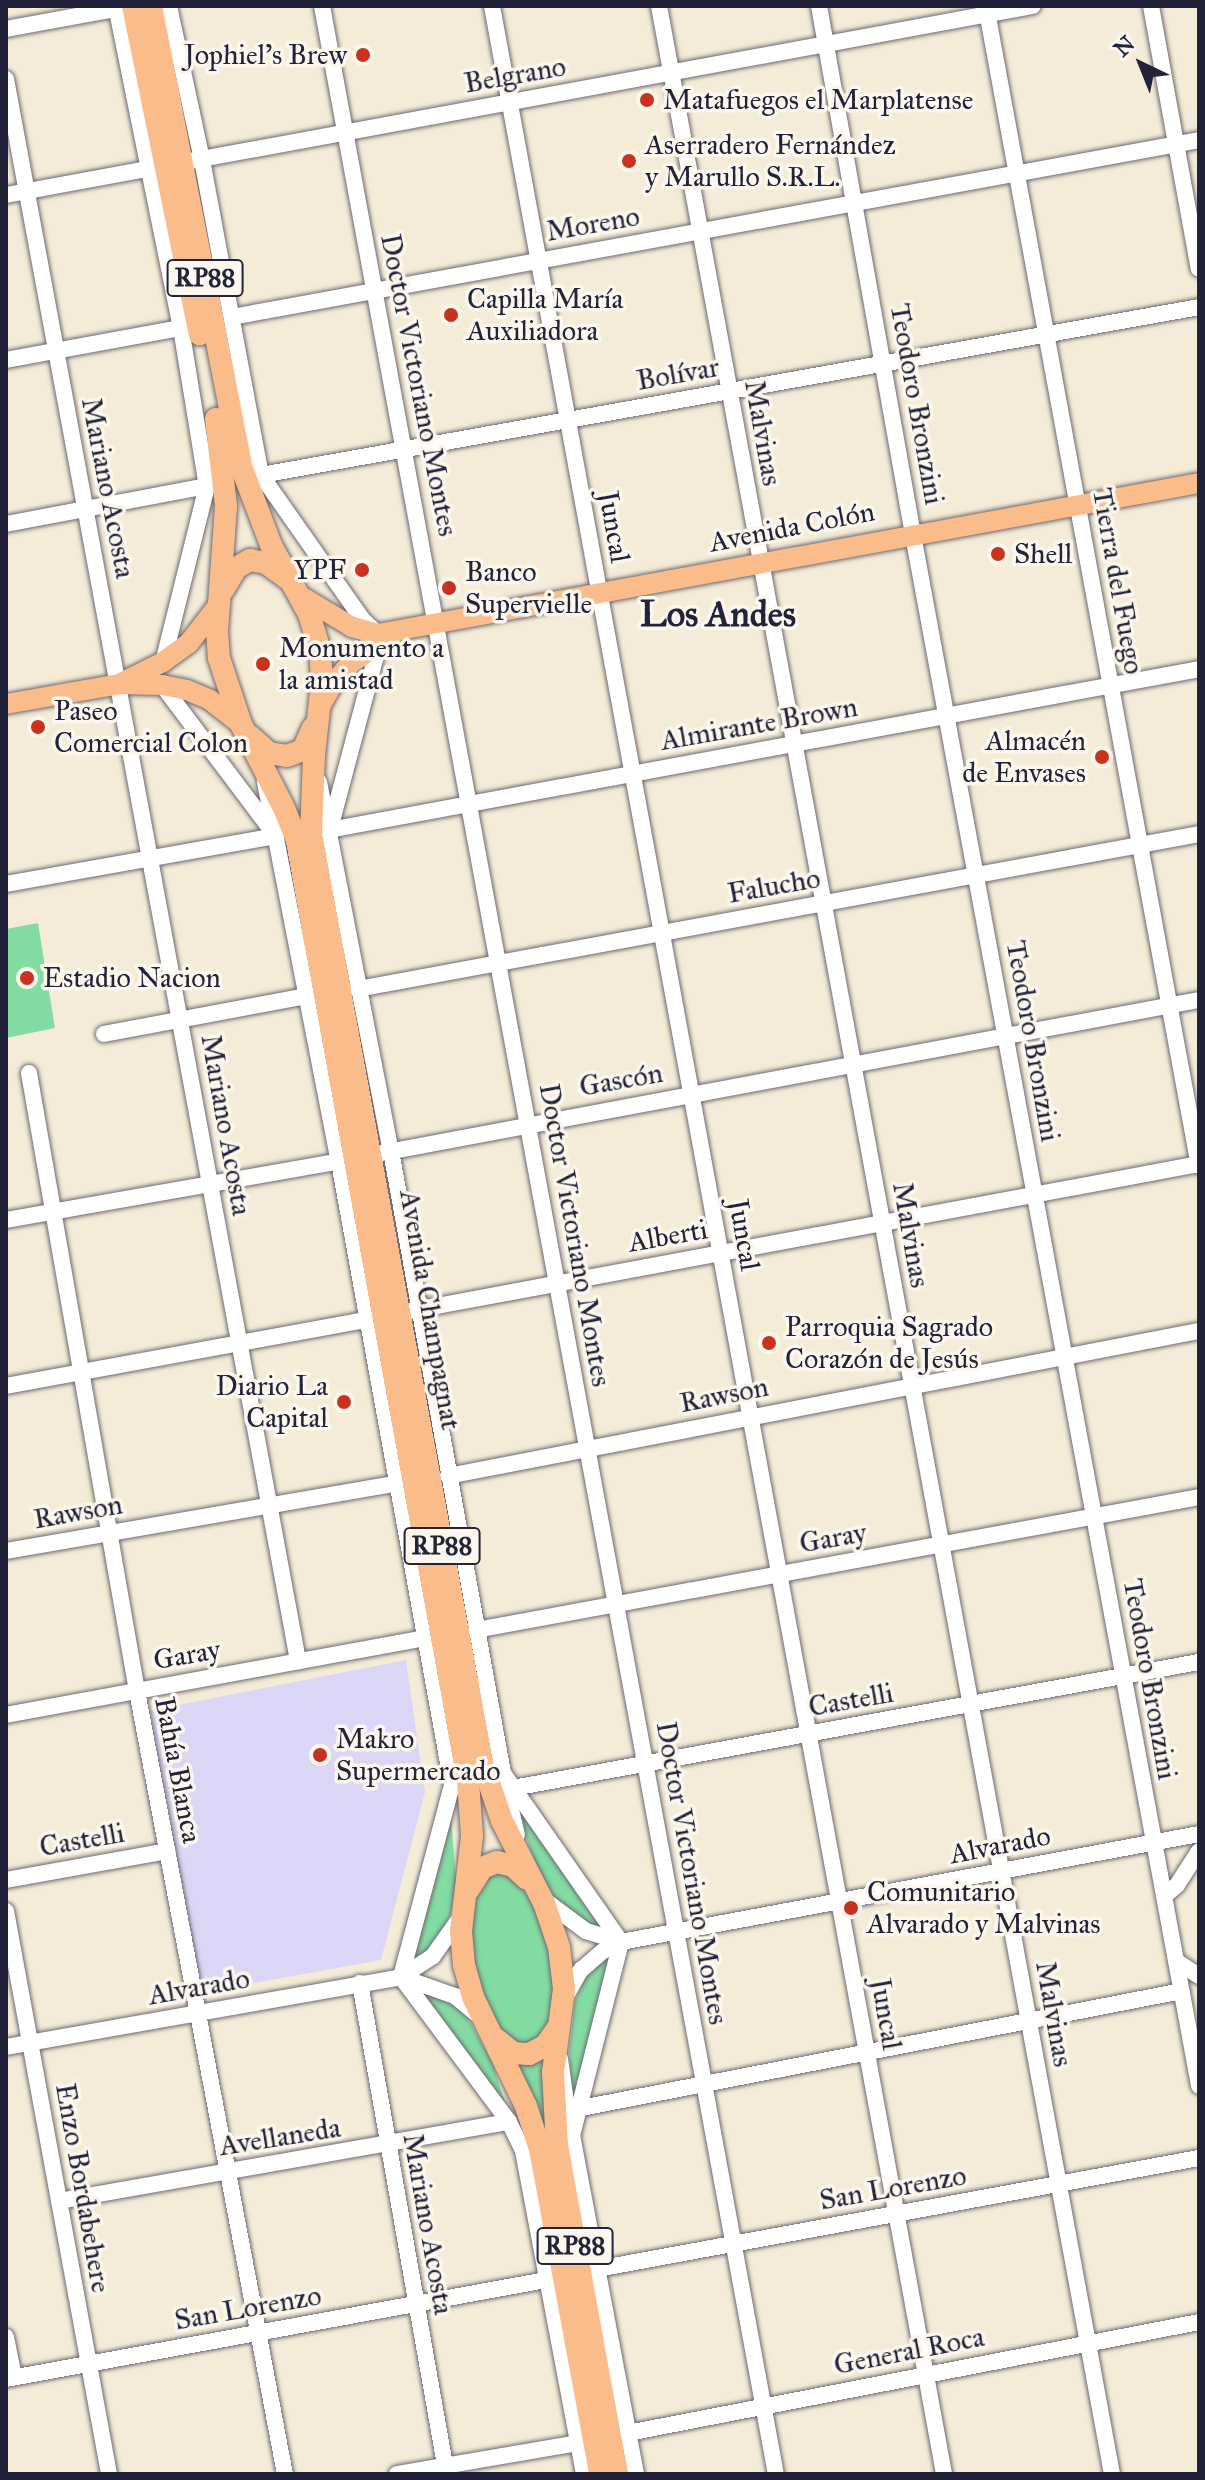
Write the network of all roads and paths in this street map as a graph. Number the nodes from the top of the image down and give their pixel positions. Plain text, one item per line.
1 (151, 6) edge
2 (169, 6) edge
3 (322, 6) edge
4 (492, 6) edge
5 (659, 6) edge
6 (819, 6) edge
7 (1033, 6) edge
8 (1151, 6) edge
9 (127, 7) edge
10 (987, 10) edge
11 (6, 29) edge
12 (826, 44) junction
13 (671, 73) junction
14 (6, 79) edge
15 (510, 103) junction
16 (346, 133) junction
17 (1199, 140) edge
18 (1176, 144) junction
19 (176, 164) junction
20 (1017, 173) junction
21 (27, 192) junction
22 (6, 195) edge
23 (855, 203) junction
24 (700, 231) junction
25 (538, 260) junction
26 (1199, 269) edge
27 (375, 290) junction
28 (1199, 307) edge
29 (232, 317) junction
30 (181, 328) junction
31 (1046, 334) junction
32 (56, 351) junction
33 (6, 360) edge
34 (885, 363) junction
35 (729, 391) junction
36 (568, 420) junction
37 (404, 449) junction
38 (261, 475) junction
39 (1199, 483) edge
40 (207, 486) junction
41 (1077, 504) junction
42 (85, 509) junction
43 (6, 524) edge
44 (913, 535) junction
45 (224, 542) junction
46 (271, 545) junction
47 (761, 563) junction
48 (295, 588) junction
49 (600, 595) junction
50 (221, 598) junction
51 (439, 625) junction
52 (385, 637) junction
53 (163, 662) junction
54 (1199, 669) edge
55 (119, 684) junction
56 (162, 685) junction
57 (1111, 686) junction
58 (6, 704) edge
59 (320, 712) junction
60 (946, 716) junction
61 (244, 728) junction
62 (794, 744) junction
63 (314, 756) junction
64 (261, 764) junction
65 (633, 774) junction
66 (469, 804) junction
67 (329, 830) junction
68 (1199, 834) edge
69 (276, 836) junction
70 (1140, 844) junction
71 (150, 857) junction
72 (975, 875) junction
73 (6, 884) edge
74 (823, 903) junction
75 (662, 933) junction
76 (498, 963) junction
77 (358, 989) junction
78 (307, 996) junction
79 (1199, 1000) edge
80 (1170, 1006) junction
81 (181, 1020) junction
82 (104, 1034) dead end
83 (1005, 1036) junction
84 (853, 1064) junction
85 (29, 1073) dead end
86 (691, 1094) junction
87 (528, 1124) junction
88 (364, 1157) junction
89 (1199, 1165) edge
90 (210, 1185) junction
91 (1035, 1195) junction
92 (53, 1212) junction
93 (6, 1220) edge
94 (882, 1223) junction
95 (720, 1253) junction
96 (557, 1283) junction
97 (392, 1315) junction
98 (1199, 1331) edge
99 (240, 1343) junction
100 (1064, 1356) junction
101 (82, 1372) junction
102 (912, 1384) junction
103 (6, 1386) edge
104 (750, 1417) junction
105 (587, 1446) junction
106 (448, 1476) junction
107 (395, 1484) junction
108 (1199, 1497) edge
109 (270, 1507) junction
110 (1094, 1516) junction
111 (108, 1533) junction
112 (941, 1544) junction
113 (6, 1551) edge
114 (779, 1574) junction
115 (616, 1604) junction
116 (476, 1630) junction
117 (425, 1638) junction
118 (298, 1661) junction
119 (1199, 1662) edge
120 (1123, 1676) junction
121 (137, 1691) junction
122 (970, 1704) junction
123 (6, 1715) edge
124 (808, 1734) junction
125 (645, 1764) junction
126 (503, 1773) junction
127 (452, 1785) junction
128 (513, 1788) junction
129 (1199, 1834) edge
130 (1154, 1842) junction
131 (167, 1851) junction
132 (1199, 1851) edge
133 (524, 1868) junction
134 (1001, 1871) junction
135 (469, 1874) junction
136 (6, 1880) edge
137 (537, 1892) junction
138 (1164, 1896) junction
139 (839, 1901) junction
140 (464, 1905) junction
141 (6, 1911) edge
142 (676, 1931) junction
143 (621, 1942) junction
144 (1176, 1961) junction
145 (1199, 1976) edge
146 (401, 1977) junction
147 (360, 1983) junction
148 (1182, 1991) junction
149 (562, 2010) junction
150 (200, 2015) junction
151 (1029, 2021) junction
152 (1195, 2037) edge
153 (496, 2040) junction
154 (30, 2042) junction
155 (557, 2042) junction
156 (6, 2047) edge
157 (867, 2052) junction
158 (704, 2084) junction
159 (1199, 2086) edge
160 (576, 2109) junction
161 (509, 2122) junction
162 (572, 2144) junction
163 (388, 2145) junction
164 (523, 2151) junction
165 (1199, 2158) edge
166 (229, 2171) junction
167 (1059, 2184) junction
168 (59, 2201) junction
169 (896, 2214) junction
170 (734, 2244) junction
171 (597, 2269) junction
172 (546, 2280) junction
173 (416, 2303) junction
174 (1199, 2322) edge
175 (259, 2332) junction
176 (6, 2337) edge
177 (1088, 2344) junction
178 (89, 2364) junction
179 (926, 2374) junction
180 (10, 2378) edge
181 (763, 2405) junction
182 (628, 2433) junction
183 (578, 2443) junction
184 (446, 2470) edge
185 (109, 2474) edge
186 (285, 2474) edge
187 (397, 2474) edge
188 (584, 2474) edge
189 (600, 2474) edge
190 (617, 2474) edge
191 (636, 2474) edge
192 (776, 2474) edge
193 (944, 2474) edge
194 (1112, 2474) edge

1 - 19 highway, Avenida Champagnat / RP88
2 - 19 street, Avenida Champagnat
3 - 16 street, Doctor Victoriano Montes
4 - 15 street, Juncal
5 - 13 street, Malvinas
6 - 12 street, Teodoro Bronzini
7 - 10 street, Belgrano
8 - 18 street
9 - 11 street
9 - 19 highway, Avenida Champagnat / RP88
10 - 12 street, Belgrano
10 - 20 street, Tierra del Fuego
12 - 13 street, Belgrano
12 - 23 street, Teodoro Bronzini
13 - 15 street, Belgrano
13 - 24 street, Malvinas
14 - 21 street, Mariano Acosta
15 - 16 street, Belgrano
15 - 25 street, Juncal
16 - 19 street, Belgrano
16 - 27 street, Doctor Victoriano Montes
17 - 18 street, Moreno
18 - 20 street, Moreno
18 - 26 street
19 - 21 street, Belgrano
19 - 29 street, Avenida Champagnat
19 - 30 street, Avenida Champagnat
19 - 45 highway, Avenida Champagnat / RP88
19 - 46 highway, Avenida Champagnat / RP88
20 - 23 street, Moreno
20 - 31 street, Tierra del Fuego
21 - 22 street, Belgrano
21 - 32 street, Mariano Acosta
23 - 24 street, Moreno
23 - 34 street, Teodoro Bronzini
24 - 25 street, Moreno
24 - 35 street, Malvinas
25 - 27 street, Moreno
25 - 36 street, Juncal
27 - 29 street, Moreno
27 - 37 street, Doctor Victoriano Montes
28 - 31 street, Bolívar
29 - 38 street, Avenida Champagnat
30 - 32 street
30 - 40 street, Avenida Champagnat
31 - 34 street, Bolívar
31 - 41 street, Tierra del Fuego
32 - 33 street
32 - 42 street, Mariano Acosta
34 - 35 street, Bolívar
34 - 44 street, Teodoro Bronzini
35 - 36 street, Bolívar
35 - 47 street, Malvinas
36 - 37 street, Bolívar
36 - 49 street, Juncal
37 - 38 street, Bolívar
37 - 51 street, Doctor Victoriano Montes
38 - 46 highway
38 - 52 street, Avenida Champagnat
39 - 41 main road, Avenida Colón
40 - 42 street
40 - 45 highway
40 - 53 street, Avenida Champagnat
41 - 44 main road, Avenida Colón
41 - 57 street, Tierra del Fuego
42 - 43 street
42 - 55 street, Mariano Acosta
44 - 47 main road, Avenida Colón
44 - 60 street, Teodoro Bronzini
45 - 50 highway, Avenida Champagnat / RP88
46 - 48 highway, Avenida Champagnat / RP88
47 - 49 main road, Avenida Colón
47 - 62 street, Malvinas
48 - 50 highway, Avenida Colón
48 - 52 main road, Avenida Colón
48 - 59 highway, Avenida Champagnat / RP88
49 - 51 main road, Avenida Colón
49 - 65 street, Juncal
50 - 53 main road, Avenida Colón
50 - 61 highway, Avenida Champagnat / RP88
51 - 52 main road, Avenida Colón
51 - 66 street, Doctor Victoriano Montes
52 - 59 main road, Avenida Colón
52 - 67 street, Avenida Champagnat
53 - 55 main road, Avenida Colón
54 - 57 street, Almirante Brown
55 - 56 main road, Avenida Colón
55 - 58 main road, Avenida Colón
55 - 71 street, Mariano Acosta
56 - 61 main road, Avenida Colón
56 - 69 street, Avenida Champagnat
57 - 60 street, Almirante Brown
57 - 70 street, Tierra del Fuego
59 - 61 highway, Avenida Colón / RP88
59 - 63 highway, Avenida Champagnat / RP88
60 - 62 street, Almirante Brown
60 - 72 street, Teodoro Bronzini
61 - 64 highway, Avenida Champagnat / RP88
62 - 65 street, Almirante Brown
62 - 74 street, Malvinas
63 - 67 street, Avenida Champagnat
63 - 88 highway, Avenida Champagnat / RP88
64 - 69 street, Avenida Champagnat
64 - 88 highway, Avenida Champagnat / RP88
65 - 66 street, Almirante Brown
65 - 75 street, Juncal
66 - 67 street, Almirante Brown
66 - 76 street, Doctor Victoriano Montes
67 - 77 street, Avenida Champagnat
68 - 70 street, Falucho
69 - 71 street
69 - 78 street, Avenida Champagnat
70 - 72 street, Falucho
70 - 80 street, Tierra del Fuego
71 - 73 street
71 - 81 street, Mariano Acosta
72 - 74 street, Falucho
72 - 83 street, Teodoro Bronzini
74 - 75 street, Falucho
74 - 84 street, Malvinas
75 - 76 street, Falucho
75 - 86 street, Juncal
76 - 77 street, Falucho
76 - 87 street, Doctor Victoriano Montes
77 - 88 street, Avenida Champagnat
78 - 81 street
78 - 88 street, Avenida Champagnat
79 - 80 street, Gascón
80 - 83 street, Gascón
80 - 89 street, Tierra del Fuego
81 - 82 street
81 - 90 street, Mariano Acosta
83 - 84 street, Gascón
83 - 91 street, Teodoro Bronzini
84 - 86 street, Gascón
84 - 94 street, Malvinas
85 - 92 street, Bahía Blanca
86 - 87 street, Gascón
86 - 95 street, Juncal
87 - 88 street, Gascón
87 - 96 street, Doctor Victoriano Montes
88 - 90 street, Gascón
88 - 97 highway, Avenida Champagnat / RP88
88 - 97 street, Avenida Champagnat
89 - 91 street, Alberti
90 - 92 street, Gascón
90 - 99 street, Mariano Acosta
91 - 94 street, Alberti
91 - 100 street, Teodoro Bronzini
92 - 93 street, Gascón
92 - 101 street, Bahía Blanca
94 - 95 street, Alberti
94 - 102 street, Malvinas
95 - 96 street, Alberti
95 - 104 street, Juncal
96 - 97 street, Alberti
96 - 105 street, Doctor Victoriano Montes
97 - 99 street, Alberti
97 - 106 street, Avenida Champagnat
97 - 107 street, Avenida Champagnat
97 - 133 highway, Avenida Champagnat / RP88
97 - 135 highway, Avenida Champagnat / RP88
98 - 100 street, Rawson
99 - 101 street, Alberti
99 - 109 street, Mariano Acosta
100 - 102 street, Rawson
100 - 110 street, Teodoro Bronzini
101 - 103 street, Alberti
101 - 111 street, Bahía Blanca
102 - 104 street, Rawson
102 - 112 street, Malvinas
104 - 105 street, Rawson
104 - 114 street, Juncal
105 - 106 street, Rawson
105 - 115 street, Doctor Victoriano Montes
106 - 116 street, Avenida Champagnat
107 - 109 street, Rawson
107 - 117 street, Avenida Champagnat
108 - 110 street, Garay
109 - 111 street, Rawson
109 - 118 street, Mariano Acosta
110 - 112 street, Garay
110 - 120 street, Teodoro Bronzini
111 - 113 street, Rawson
111 - 121 street, Bahía Blanca
112 - 114 street, Garay
112 - 122 street, Malvinas
114 - 115 street, Garay
114 - 124 street, Juncal
115 - 116 street, Garay
115 - 125 street, Doctor Victoriano Montes
116 - 126 street, Avenida Champagnat
117 - 118 street, Garay
117 - 127 street, Avenida Champagnat
118 - 121 street, Garay
119 - 120 street, Castelli
120 - 122 street, Castelli
120 - 130 street, Teodoro Bronzini
121 - 123 street, Garay
121 - 131 street, Bahía Blanca
122 - 124 street, Castelli
122 - 134 street, Malvinas
124 - 125 street, Castelli
124 - 139 street, Juncal
125 - 128 street, Castelli
125 - 142 street, Doctor Victoriano Montes
126 - 128 street, Avenida Champagnat
126 - 133 street, Avenida Champagnat
127 - 135 street, Avenida Champagnat
127 - 146 street, Avenida Champagnat
128 - 143 street, Avenida Champagnat
129 - 130 street, Alvarado
130 - 134 street, Alvarado
130 - 138 street, Teodoro Bronzini
131 - 136 street, Castelli
131 - 150 street, Bahía Blanca
132 - 138 street
133 - 137 highway, Avenida Champagnat / RP88
134 - 139 street, Alvarado
134 - 151 street, Malvinas
135 - 140 highway, Avenida Champagnat / RP88
137 - 140 highway, RP88
137 - 143 street
137 - 149 highway, Avenida Champagnat / RP88
138 - 144 street, Teodoro Bronzini
139 - 142 street, Alvarado
139 - 157 street, Juncal
140 - 146 street, Alvarado
140 - 153 highway, Avenida Champagnat / RP88
141 - 154 street, Enzo Bordabehere
142 - 143 street, Alvarado
142 - 158 street, Doctor Victoriano Montes
143 - 149 street, Alvarado
143 - 160 street, Avenida Champagnat
144 - 145 street
144 - 148 street, Teodoro Bronzini
146 - 147 street, Alvarado
146 - 153 street, Alvarado
146 - 161 street, Avenida Champagnat
147 - 150 street, Alvarado
147 - 163 street, Mariano Acosta
148 - 151 street
148 - 152 street, Teodoro Bronzini
149 - 153 highway
149 - 155 highway, Avenida Champagnat / RP88
150 - 154 street, Alvarado
150 - 166 street, Bahía Blanca
151 - 157 street
151 - 167 street, Malvinas
152 - 159 street, Teodoro Bronzini
153 - 164 street, Avenida Champagnat
153 - 189 highway, Avenida Champagnat / RP88
154 - 156 street, Alvarado
154 - 168 street, Enzo Bordabehere
155 - 162 street, Avenida Champagnat
155 - 190 highway, Avenida Champagnat / RP88
157 - 158 street
157 - 169 street, Juncal
158 - 160 street
158 - 170 street, Doctor Victoriano Montes
160 - 162 street, Avenida Champagnat
161 - 163 street, Avellaneda
161 - 164 street, Avenida Champagnat
162 - 171 street, Avenida Champagnat
163 - 166 street, Avellaneda
163 - 173 street, Mariano Acosta
164 - 172 street, Avenida Champagnat
165 - 167 street, San Lorenzo
166 - 168 street, Avellaneda
166 - 175 street, Bahía Blanca
167 - 169 street, San Lorenzo
167 - 177 street, Malvinas
168 - 178 street, Enzo Bordabehere
169 - 170 street, San Lorenzo
169 - 179 street, Juncal
170 - 171 street, San Lorenzo
170 - 181 street, Doctor Victoriano Montes
171 - 182 street, Avenida Champagnat
172 - 173 street, San Lorenzo
172 - 183 street, Avenida Champagnat
173 - 175 street, San Lorenzo
173 - 184 street, Mariano Acosta
174 - 177 street, General Roca
175 - 178 street, San Lorenzo
175 - 186 street, Bahía Blanca
176 - 180 street
177 - 179 street, General Roca
177 - 194 street, Malvinas
178 - 180 street, San Lorenzo
178 - 185 street, Enzo Bordabehere
179 - 181 street, General Roca
179 - 193 street, Juncal
181 - 182 street, General Roca
181 - 192 street, Doctor Victoriano Montes
182 - 191 street, Avenida Champagnat
183 - 184 street
183 - 188 street, Avenida Champagnat
184 - 187 street

